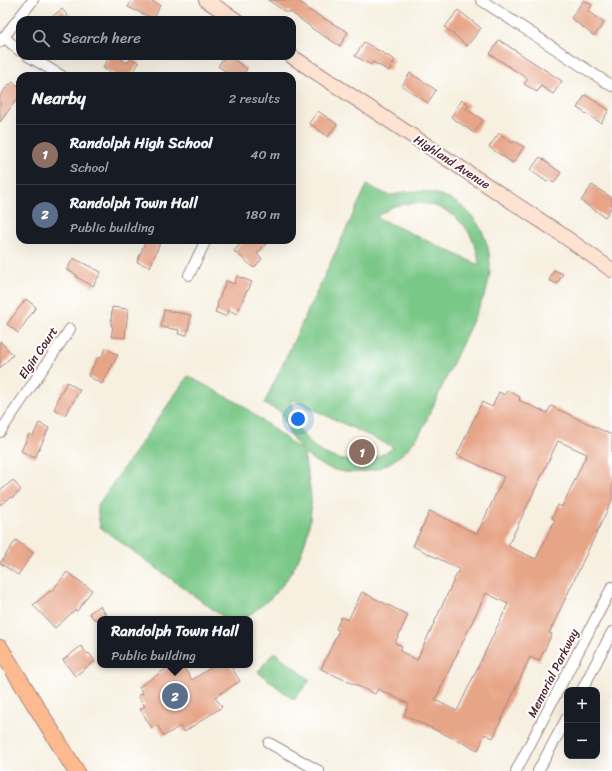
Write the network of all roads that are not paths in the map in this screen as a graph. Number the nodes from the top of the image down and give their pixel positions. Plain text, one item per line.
1 (33, 0) edge
2 (206, 0) edge
3 (481, 0) edge
4 (21, 16) edge
5 (230, 16) edge
6 (16, 22) edge
7 (2, 40) edge
8 (16, 49) edge
9 (296, 59) edge
10 (35, 60) edge
11 (55, 72) edge
12 (612, 86) edge
13 (204, 244) edge
14 (612, 270) edge
15 (189, 275) dead end
16 (70, 329) dead end
17 (0, 432) edge
18 (612, 587) edge
19 (612, 632) edge
20 (2, 656) edge
21 (584, 687) edge
22 (564, 723) edge
23 (269, 743) dead end
24 (76, 771) edge
25 (319, 771) edge
26 (516, 771) edge
27 (538, 771) edge

1 - 4 street
2 - 5 street
3 - 12 street
6 - 7 street
7 - 8 street
9 - 14 street, Highland Avenue
10 - 11 street
13 - 15 street
16 - 17 street, Elgin Court
18 - 26 street, Memorial Parkway
19 - 21 street
20 - 24 main road
22 - 27 street
23 - 25 street

